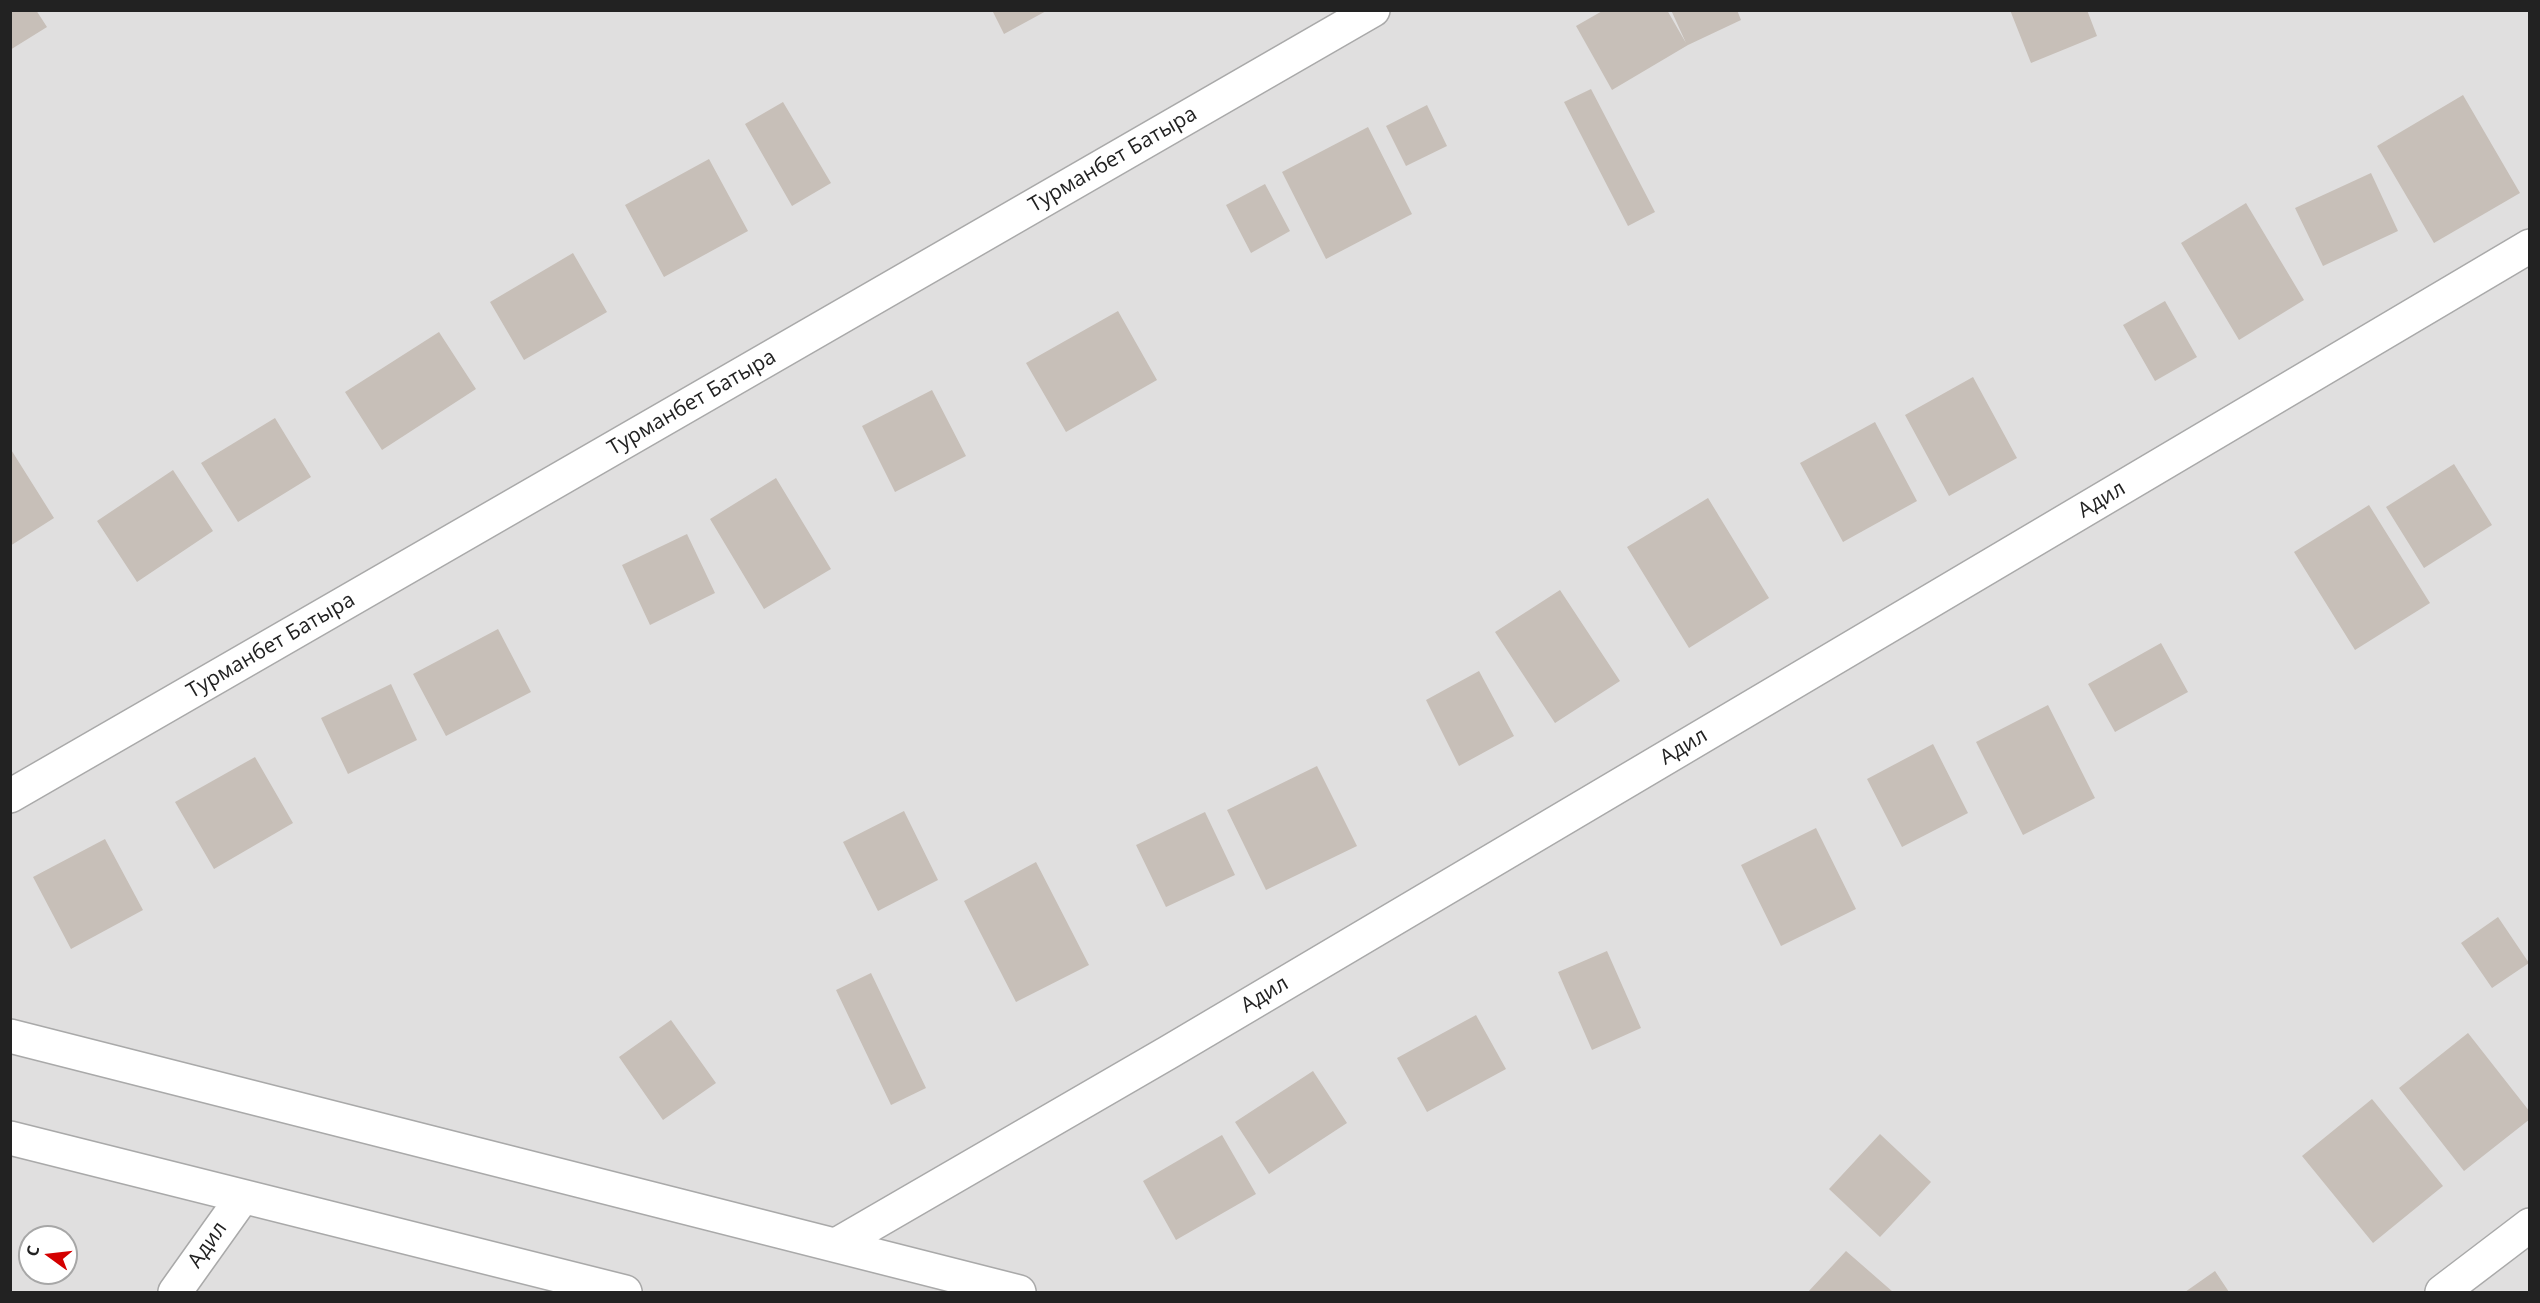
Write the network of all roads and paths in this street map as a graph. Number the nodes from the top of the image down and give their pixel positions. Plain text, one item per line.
1 (1373, 10) edge
2 (2529, 246) edge
3 (10, 796) edge
4 (10, 1036) edge
5 (10, 1138) edge
6 (242, 1198) junction
7 (2529, 1225) edge
8 (836, 1245) junction
9 (175, 1293) edge
10 (625, 1293) edge
11 (1019, 1293) edge
12 (2442, 1293) edge

1 - 3 street, Турманбет Батыра
2 - 8 street, Адил
4 - 8 street
5 - 6 street
6 - 9 street, Адил
6 - 10 street
7 - 12 street
8 - 11 street

